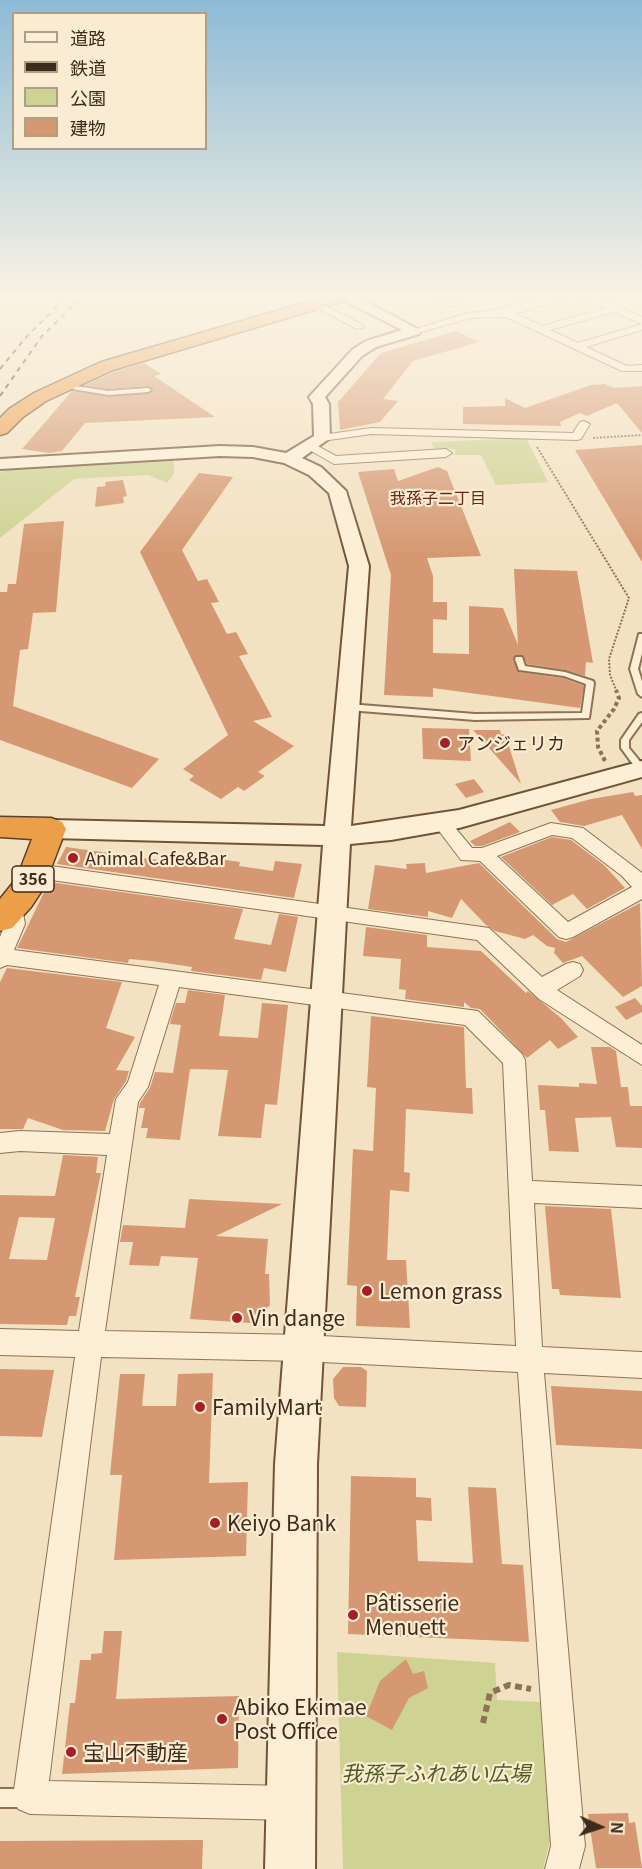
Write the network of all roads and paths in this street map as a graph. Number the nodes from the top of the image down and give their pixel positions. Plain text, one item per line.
1 (76, 380) edge
2 (334, 380) edge
3 (63, 386) junction
4 (148, 390) dead end
5 (584, 424) dead end
6 (4, 425) edge
7 (530, 435) junction
8 (642, 435) edge
9 (577, 437) junction
10 (316, 442) junction
11 (446, 453) dead end
12 (289, 459) junction
13 (0, 464) edge
14 (642, 636) edge
15 (519, 659) dead end
16 (642, 694) edge
17 (348, 707) junction
18 (642, 716) edge
19 (606, 761) dead end
20 (642, 769) edge
21 (442, 823) junction
22 (0, 827) edge
23 (51, 829) junction
24 (338, 836) junction
25 (484, 854) junction
26 (36, 871) junction
27 (642, 885) edge
28 (642, 890) edge
29 (332, 911) junction
30 (6, 914) edge
31 (1, 957) edge
32 (573, 970) dead end
33 (172, 977) junction
34 (546, 993) junction
35 (327, 999) junction
36 (642, 1056) edge
37 (0, 1143) edge
38 (120, 1145) junction
39 (522, 1192) junction
40 (642, 1197) edge
41 (0, 1342) edge
42 (90, 1343) junction
43 (302, 1347) junction
44 (530, 1359) junction
45 (642, 1365) edge
46 (556, 1693) junction
47 (483, 1724) dead end
48 (15, 1798) edge
49 (290, 1803) junction
50 (290, 1869) edge
51 (562, 1869) edge

1 - 3 highway
2 - 10 street
3 - 4 lane
3 - 6 highway
5 - 9 street
7 - 9 street
7 - 10 street
7 - 19 path
8 - 9 path
10 - 11 street
10 - 12 street
12 - 13 street
12 - 17 street
14 - 16 lane
15 - 17 lane
17 - 24 street
18 - 20 lane
20 - 21 street
21 - 24 street
21 - 25 street
22 - 23 highway
23 - 24 street
23 - 26 highway, 356
24 - 29 street
25 - 27 street
25 - 28 street
26 - 29 street
26 - 30 highway, 356
29 - 34 street
29 - 35 street
30 - 31 street
31 - 33 street
32 - 34 street
33 - 35 street
33 - 38 street
34 - 36 street
35 - 39 street
35 - 43 street
37 - 38 street
38 - 42 street
39 - 40 street
39 - 44 street
41 - 42 street
42 - 43 street
42 - 48 street
43 - 44 street
43 - 49 street
44 - 45 street
44 - 46 street
46 - 47 path
46 - 51 street
48 - 49 street
49 - 50 street

